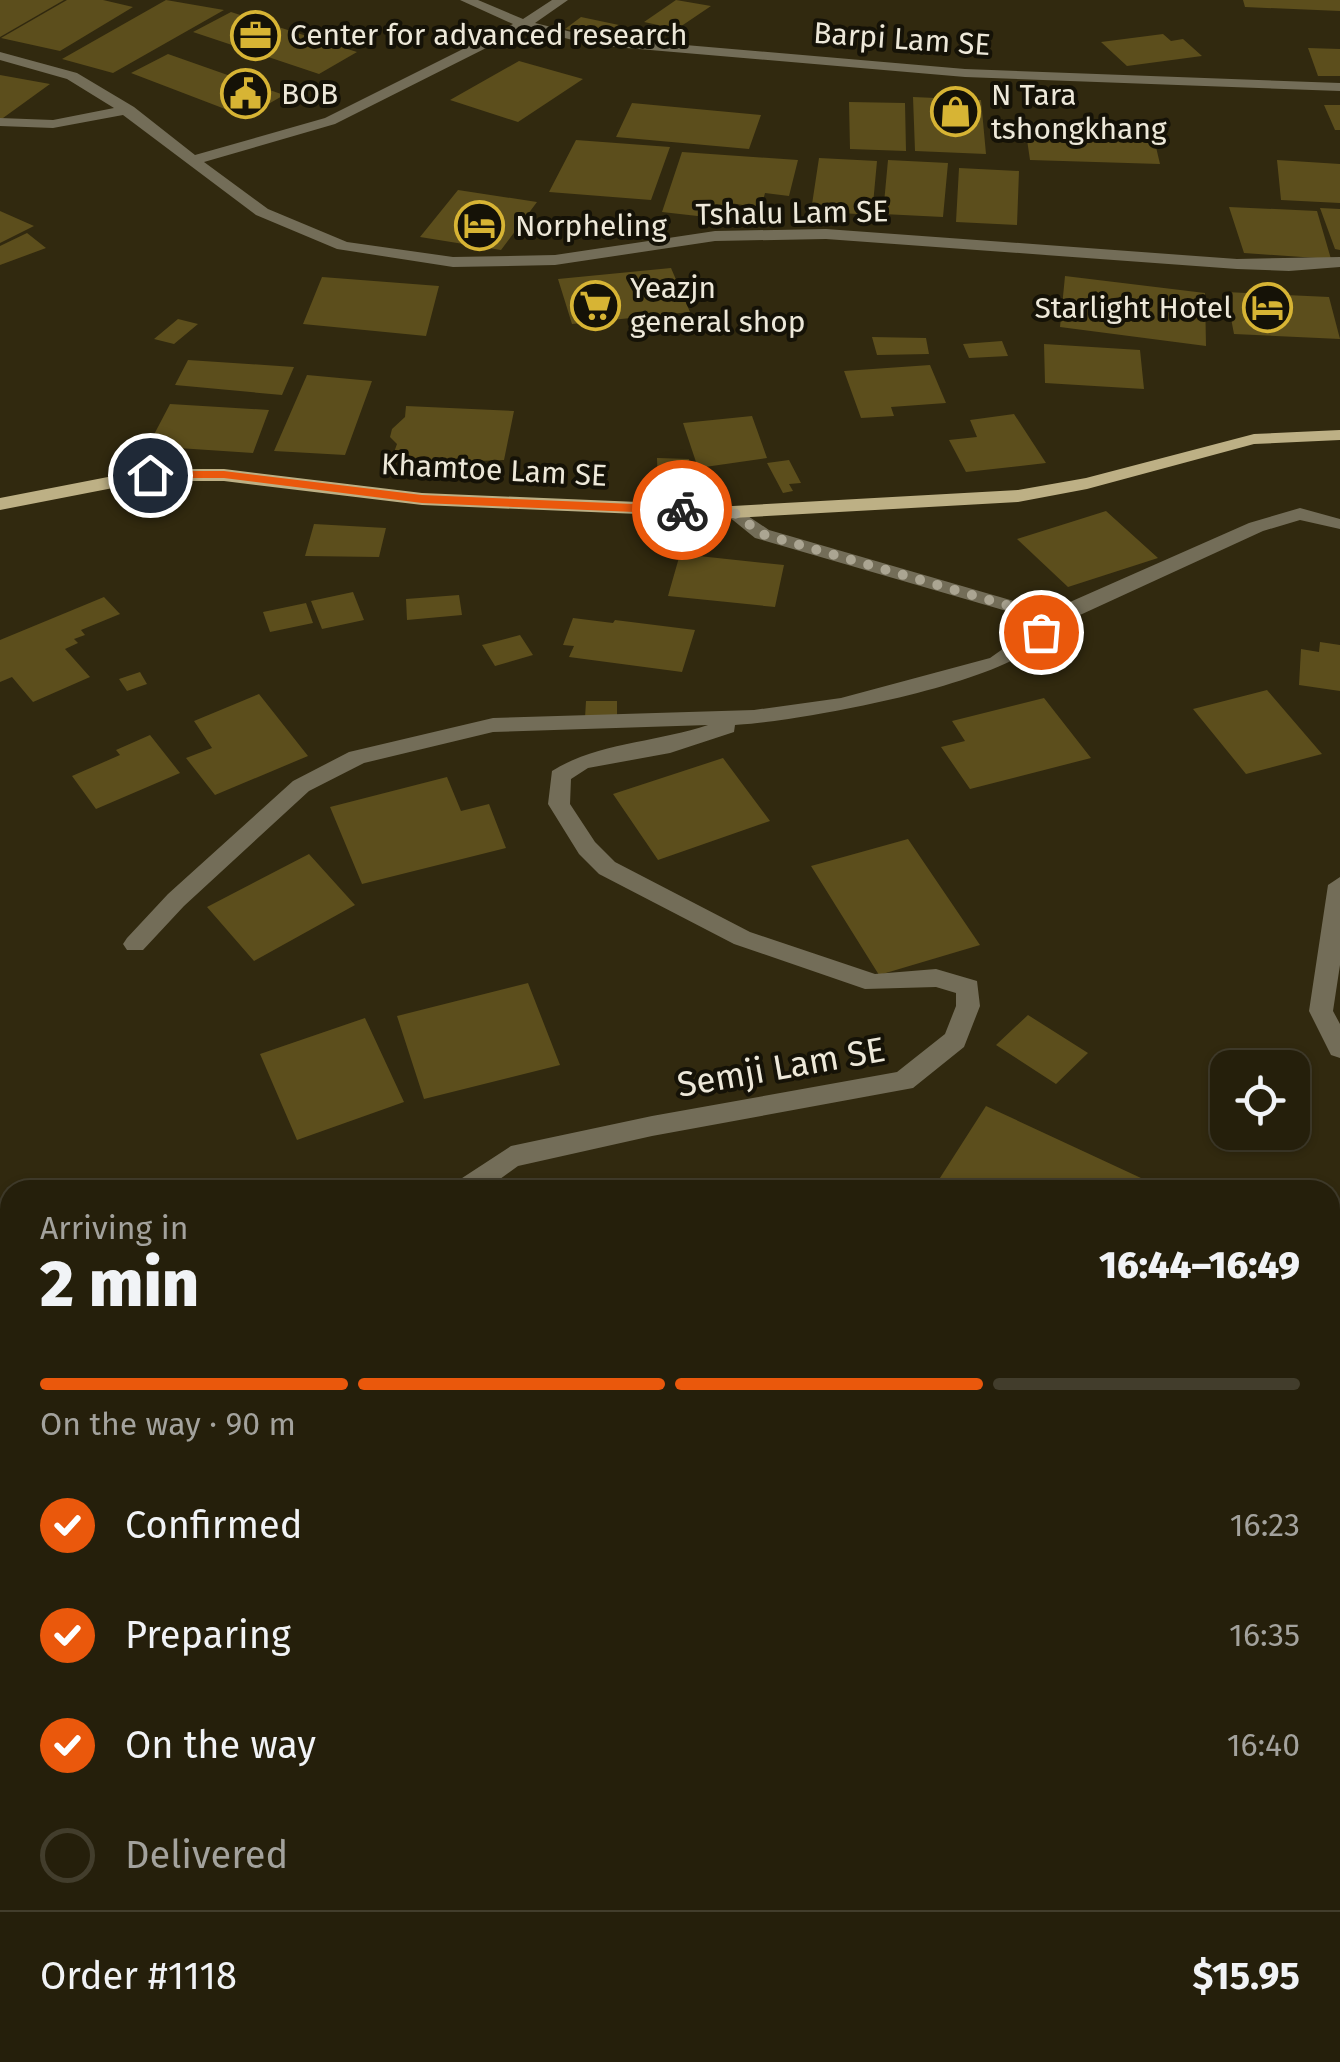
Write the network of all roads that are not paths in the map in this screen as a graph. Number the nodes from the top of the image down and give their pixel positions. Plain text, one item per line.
1 (467, 0) edge
2 (561, 0) edge
3 (524, 24) junction
4 (0, 56) edge
5 (1340, 87) edge
6 (130, 110) junction
7 (0, 122) edge
8 (190, 162) junction
9 (1340, 262) edge
10 (1340, 435) edge
11 (0, 504) edge
12 (733, 512) junction
13 (1336, 524) dead end
14 (1043, 620) junction
15 (754, 717) junction
16 (1340, 885) edge
17 (135, 944) dead end
18 (1340, 1048) edge
19 (479, 1180) edge

1 - 3 street, Barpi Lam SE
2 - 3 street
3 - 5 street, Barpi Lam SE
3 - 8 street
4 - 6 street, Tshalu Lam SE
6 - 7 street
6 - 8 street, Tshalu Lam SE
8 - 9 street, Tshalu Lam SE
10 - 12 main road, Khamtoe Lam SE
11 - 12 main road, Khamtoe Lam SE
12 - 14 street
13 - 14 street
14 - 15 street, Semji Lam SE
15 - 17 street, Semji Lam SE
15 - 19 street, Semji Lam SE
16 - 18 street

